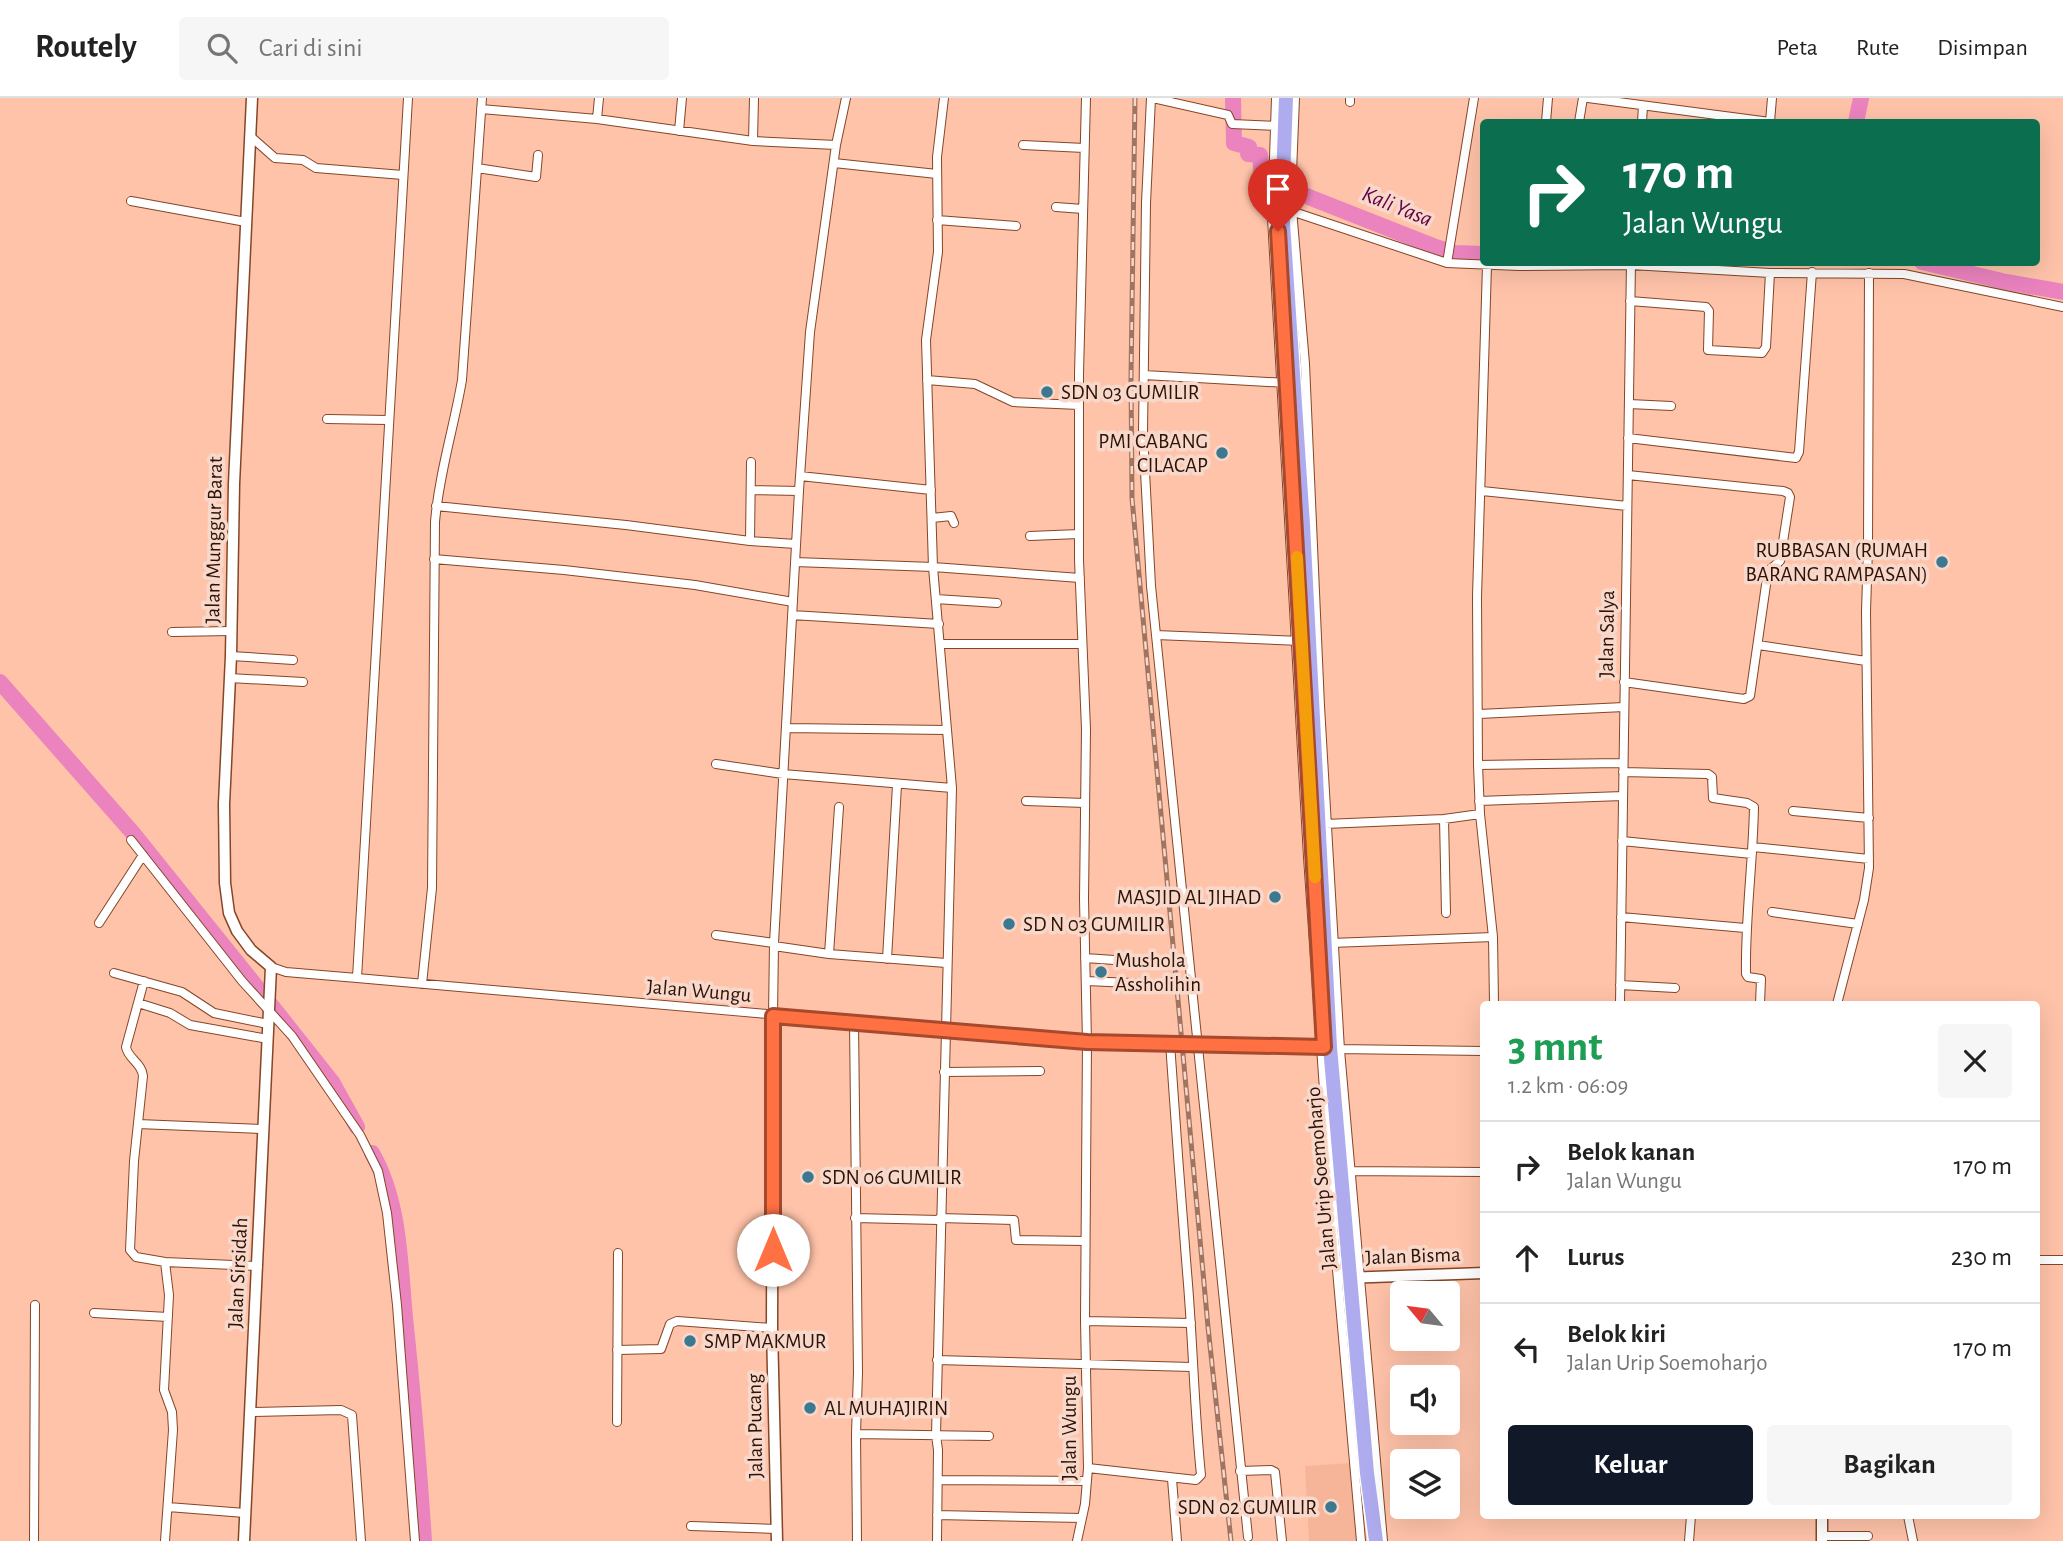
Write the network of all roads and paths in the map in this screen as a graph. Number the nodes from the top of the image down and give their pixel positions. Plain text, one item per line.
1 (252, 98) edge
2 (408, 98) edge
3 (482, 98) edge
4 (600, 98) edge
5 (682, 98) edge
6 (754, 98) edge
7 (846, 98) edge
8 (944, 98) edge
9 (1086, 98) edge
10 (1152, 98) edge
11 (1278, 98) edge
12 (1286, 98) edge
13 (1295, 98) edge
14 (1474, 98) edge
15 (1548, 98) edge
16 (1583, 98) edge
17 (1588, 98) edge
18 (1772, 98) edge
19 (1647, 104) edge
20 (481, 109) junction
21 (597, 119) junction
22 (1546, 119) edge
23 (1580, 119) edge
24 (1750, 119) edge
25 (1770, 119) edge
26 (1277, 126) junction
27 (679, 131) junction
28 (250, 136) junction
29 (753, 141) junction
30 (836, 145) junction
31 (1023, 145) dead end
32 (1084, 148) junction
33 (538, 155) dead end
34 (834, 163) junction
35 (477, 169) junction
36 (934, 174) junction
37 (403, 175) junction
38 (131, 201) dead end
39 (1056, 207) dead end
40 (1083, 209) junction
41 (1287, 210) junction
42 (937, 220) junction
43 (246, 222) junction
44 (1016, 226) dead end
45 (1449, 255) junction
46 (1480, 263) edge
47 (1487, 266) edge
48 (1631, 266) edge
49 (1692, 266) edge
50 (1753, 268) edge
51 (1812, 272) junction
52 (1770, 273) junction
53 (1869, 273) junction
54 (1630, 301) junction
55 (2063, 307) edge
56 (1144, 375) junction
57 (927, 380) junction
58 (1285, 383) junction
59 (1629, 404) junction
60 (1079, 405) junction
61 (1671, 406) dead end
62 (1292, 410) junction
63 (327, 419) dead end
64 (388, 420) junction
65 (1628, 438) junction
66 (751, 462) dead end
67 (1628, 475) junction
68 (800, 476) junction
69 (753, 490) junction
70 (931, 490) junction
71 (799, 491) junction
72 (1482, 491) junction
73 (436, 506) junction
74 (1627, 506) junction
75 (932, 518) junction
76 (954, 523) dead end
77 (1079, 534) junction
78 (1030, 536) dead end
79 (750, 541) junction
80 (796, 544) junction
81 (434, 559) junction
82 (795, 562) junction
83 (933, 567) junction
84 (1080, 578) junction
85 (936, 599) junction
86 (793, 602) junction
87 (997, 603) dead end
88 (792, 615) junction
89 (939, 624) junction
90 (231, 631) junction
91 (172, 632) dead end
92 (1156, 635) junction
93 (1298, 640) junction
94 (941, 643) junction
95 (1081, 644) junction
96 (1758, 645) junction
97 (231, 656) junction
98 (293, 660) dead end
99 (1866, 661) junction
100 (229, 678) junction
101 (303, 682) dead end
102 (1624, 682) junction
103 (1624, 707) junction
104 (1479, 715) junction
105 (786, 728) junction
106 (947, 730) junction
107 (716, 764) dead end
108 (1478, 765) junction
109 (1623, 767) junction
110 (783, 774) junction
111 (897, 785) junction
112 (951, 788) junction
113 (1622, 796) junction
114 (1026, 800) dead end
115 (1479, 801) junction
116 (1085, 803) junction
117 (839, 807) dead end
118 (1793, 811) dead end
119 (1480, 814) junction
120 (1869, 818) junction
121 (1444, 819) junction
122 (1323, 823) junction
123 (131, 840) dead end
124 (1622, 841) junction
125 (1753, 850) junction
126 (143, 855) junction
127 (1869, 859) junction
128 (1772, 912) dead end
129 (1446, 914) dead end
130 (1621, 917) junction
131 (99, 923) dead end
132 (1858, 924) junction
133 (1745, 928) junction
134 (716, 935) dead end
135 (1493, 937) junction
136 (1330, 943) junction
137 (774, 945) junction
138 (829, 954) junction
139 (1085, 958) junction
140 (887, 959) junction
141 (1129, 961) dead end
142 (946, 963) junction
143 (271, 967) junction
144 (114, 973) dead end
145 (357, 978) junction
146 (144, 981) junction
147 (1086, 981) junction
148 (422, 984) junction
149 (1154, 984) dead end
150 (1620, 985) junction
151 (1675, 988) dead end
152 (1494, 1001) edge
153 (1620, 1001) edge
154 (1760, 1001) edge
155 (1838, 1001) edge
156 (138, 1003) junction
157 (269, 1008) junction
158 (773, 1016) junction
159 (854, 1022) junction
160 (268, 1024) junction
161 (944, 1030) junction
162 (268, 1039) junction
163 (1087, 1042) junction
164 (1170, 1043) junction
165 (1198, 1043) junction
166 (1329, 1048) junction
167 (1480, 1051) edge
168 (1040, 1071) dead end
169 (944, 1072) junction
170 (138, 1124) junction
171 (264, 1129) junction
172 (1346, 1171) junction
173 (1480, 1172) edge
174 (855, 1218) junction
175 (939, 1219) junction
176 (1085, 1241) junction
177 (618, 1253) dead end
178 (2040, 1260) edge
179 (2063, 1260) edge
180 (165, 1262) junction
181 (258, 1266) junction
182 (1480, 1273) edge
183 (1351, 1277) junction
184 (35, 1305) dead end
185 (94, 1313) dead end
186 (168, 1317) junction
187 (1085, 1321) junction
188 (1191, 1323) junction
189 (772, 1328) junction
190 (617, 1350) junction
191 (937, 1360) junction
192 (1086, 1366) junction
193 (1192, 1367) junction
194 (250, 1412) junction
195 (617, 1422) dead end
196 (856, 1434) junction
197 (936, 1435) junction
198 (989, 1436) dead end
199 (1088, 1468) junction
200 (1241, 1471) junction
201 (1172, 1479) junction
202 (938, 1480) junction
203 (1087, 1481) junction
204 (167, 1507) junction
205 (245, 1513) junction
206 (937, 1515) junction
207 (1082, 1518) junction
208 (1691, 1519) edge
209 (1822, 1519) edge
210 (1909, 1519) edge
211 (691, 1526) dead end
212 (777, 1535) edge
213 (1868, 1536) dead end
214 (1248, 1537) dead end
215 (1822, 1539) edge
216 (34, 1541) edge
217 (165, 1541) edge
218 (244, 1541) edge
219 (361, 1541) edge
220 (415, 1541) edge
221 (857, 1541) edge
222 (937, 1541) edge
223 (1077, 1541) edge
224 (1177, 1541) edge
225 (1282, 1541) edge
226 (1364, 1541) edge
227 (1376, 1541) edge
228 (1383, 1541) edge
229 (1689, 1541) edge
230 (1913, 1541) edge

1 - 28 street, Jalan Munggur Barat
2 - 37 street
3 - 20 street
4 - 21 street
5 - 27 street
6 - 29 street
7 - 30 street
8 - 36 street
9 - 32 street
10 - 26 street
10 - 56 street
11 - 26 highway, Jalan Urip Soemoharjo
12 - 41 highway, Jalan Urip Soemoharjo
13 - 41 street
14 - 45 street
15 - 22 street
16 - 23 street
17 - 19 street
18 - 25 street
19 - 24 street
20 - 21 street
20 - 35 street
21 - 27 street
26 - 58 highway, Jalan Urip Soemoharjo
27 - 29 street
28 - 37 street
28 - 43 street, Jalan Munggur Barat
29 - 30 street
30 - 34 street
31 - 32 street
32 - 40 street
33 - 35 street
34 - 36 street
34 - 68 street
35 - 73 street
36 - 42 street
37 - 64 street
38 - 43 street
39 - 40 street
40 - 60 street
41 - 45 street
41 - 62 highway, Jalan Urip Soemoharjo
41 - 122 street
42 - 44 street
42 - 57 street
43 - 90 street, Jalan Munggur Barat
45 - 46 street
47 - 72 street
48 - 54 street, Jalan Salya
49 - 50 street
50 - 52 street
51 - 52 street
51 - 53 street
51 - 65 street
52 - 54 street
53 - 55 street
53 - 99 street
54 - 59 street, Jalan Salya
56 - 58 street
56 - 92 street
57 - 60 street
57 - 70 street
58 - 62 highway, Jalan Urip Soemoharjo
58 - 93 street
59 - 61 street
59 - 65 street, Jalan Salya
60 - 77 street
62 - 93 highway, Jalan Urip Soemoharjo
62 - 122 highway, Jalan Urip Soemoharjo
63 - 64 street
64 - 145 street
65 - 67 street, Jalan Salya
66 - 69 street
67 - 74 street, Jalan Salya
67 - 96 street
68 - 70 street
68 - 71 street
69 - 71 street
69 - 79 street
70 - 75 street
71 - 80 street
72 - 74 street
72 - 104 street
73 - 79 street
73 - 81 street
74 - 102 street, Jalan Salya
75 - 76 street
75 - 83 street
77 - 78 street
77 - 84 street
79 - 80 street
80 - 82 street
81 - 86 street
81 - 148 street
82 - 83 street
82 - 86 street
83 - 84 street
83 - 85 street
84 - 95 street
85 - 87 street
85 - 89 street
86 - 88 street
88 - 89 street
88 - 105 street
89 - 94 street
90 - 91 street
90 - 97 street, Jalan Munggur Barat
92 - 93 street
92 - 165 street
93 - 166 highway, Jalan Urip Soemoharjo
94 - 95 street
94 - 106 street
95 - 116 street
96 - 99 street
96 - 102 street
97 - 98 street
97 - 100 street, Jalan Munggur Barat
99 - 120 street
100 - 101 street
100 - 143 street, Jalan Munggur Barat
102 - 103 street, Jalan Salya
103 - 104 street
103 - 109 street, Jalan Salya
104 - 108 street
105 - 106 street
105 - 110 street
106 - 112 street
107 - 110 street
108 - 109 street
108 - 115 street
109 - 113 street, Jalan Salya
109 - 125 street
110 - 111 street
110 - 137 street
111 - 112 street
111 - 140 street
112 - 142 street
113 - 115 street
113 - 124 street, Jalan Salya
114 - 116 street
115 - 119 street
116 - 139 street
117 - 138 street
118 - 120 street
119 - 121 street
119 - 135 street
120 - 127 street
121 - 122 street
121 - 129 street
122 - 136 highway, Jalan Urip Soemoharjo
123 - 126 street
124 - 125 street
124 - 130 street, Jalan Salya
125 - 127 street
125 - 133 street
126 - 131 street
126 - 157 street
127 - 132 street
128 - 132 street
130 - 133 street
130 - 150 street, Jalan Salya
132 - 155 street
133 - 154 street
134 - 137 street
135 - 136 street
135 - 152 street
136 - 166 highway, Jalan Urip Soemoharjo
137 - 138 street
137 - 158 street
138 - 140 street
139 - 141 street
139 - 147 street
140 - 142 street
142 - 161 street
143 - 145 street, Jalan Wungu
143 - 157 street, Jalan Sirsidah
144 - 146 street
145 - 148 street, Jalan Wungu
146 - 156 street
146 - 160 street
147 - 149 street
147 - 163 street
148 - 158 street, Jalan Wungu
150 - 151 street
150 - 153 street, Jalan Salya
156 - 162 street
156 - 170 street
157 - 160 street, Jalan Sirsidah
157 - 220 street
158 - 159 street, Jalan Wungu
158 - 189 street, Jalan Pucang
159 - 161 street, Jalan Wungu
159 - 174 street
160 - 162 street, Jalan Sirsidah
161 - 163 street, Jalan Wungu
161 - 169 street
162 - 171 street, Jalan Sirsidah
163 - 164 street
163 - 176 street, Jalan Wungu
164 - 165 street
164 - 188 street
165 - 166 street
165 - 200 street
166 - 167 street
166 - 172 highway, Jalan Urip Soemoharjo
166 - 183 highway, Jalan Urip Soemoharjo
166 - 226 street
168 - 169 street
169 - 175 street
170 - 171 street
170 - 180 street
171 - 181 street, Jalan Sirsidah
172 - 173 street
172 - 183 highway, Jalan Urip Soemoharjo
174 - 175 street
174 - 196 street
175 - 176 street
175 - 191 street
176 - 187 street, Jalan Wungu
177 - 190 street
178 - 179 street
180 - 181 street
180 - 186 street
181 - 194 street, Jalan Sirsidah
182 - 183 street, Jalan Bisma
183 - 226 highway, Jalan Urip Soemoharjo
183 - 227 highway, Jalan Urip Soemoharjo
183 - 228 street
184 - 216 street
185 - 186 street
186 - 204 street
187 - 188 street
187 - 192 street, Jalan Wungu
188 - 193 street
189 - 190 street
189 - 212 street, Jalan Pucang
190 - 195 street
191 - 192 street
191 - 197 street
192 - 193 street
192 - 199 street, Jalan Wungu
193 - 201 street
194 - 205 street, Jalan Sirsidah
194 - 219 street
196 - 197 street
196 - 221 street
197 - 198 street
197 - 202 street
199 - 201 street
199 - 203 street, Jalan Wungu
200 - 214 street
200 - 225 street
201 - 224 street
202 - 203 street
202 - 206 street
203 - 207 street, Jalan Wungu
204 - 205 street
204 - 217 street
205 - 218 street, Jalan Sirsidah
206 - 207 street
206 - 222 street
207 - 223 street, Jalan Wungu
208 - 229 street
209 - 215 street
210 - 230 street
211 - 212 street
213 - 215 street

